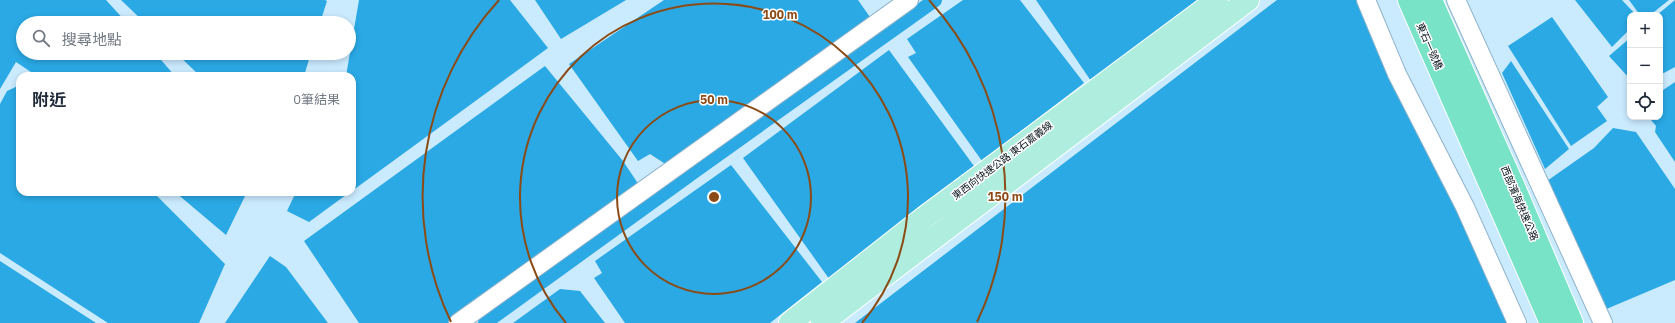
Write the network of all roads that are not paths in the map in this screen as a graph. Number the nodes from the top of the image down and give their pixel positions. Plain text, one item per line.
1 (909, 0) edge
2 (1217, 0) edge
3 (1248, 0) edge
4 (1366, 0) edge
5 (1410, 0) edge
6 (1431, 0) edge
7 (1435, 0) edge
8 (1456, 0) edge
9 (1486, 66) junction
10 (1459, 88) junction
11 (458, 323) edge
12 (790, 323) edge
13 (822, 323) edge
14 (1517, 323) edge
15 (1550, 323) edge
16 (1572, 323) edge
17 (1602, 323) edge

1 - 11 street
2 - 12 main road, 東西向快速公路 東石嘉義線
3 - 13 main road, 東西向快速公路 東石嘉義線
4 - 14 street
5 - 10 highway, 東石一號橋
6 - 10 highway, 東石一號橋
7 - 9 street
8 - 9 street
9 - 17 street
10 - 15 highway, 西部濱海快速公路
10 - 16 highway, 西部濱海快速公路

